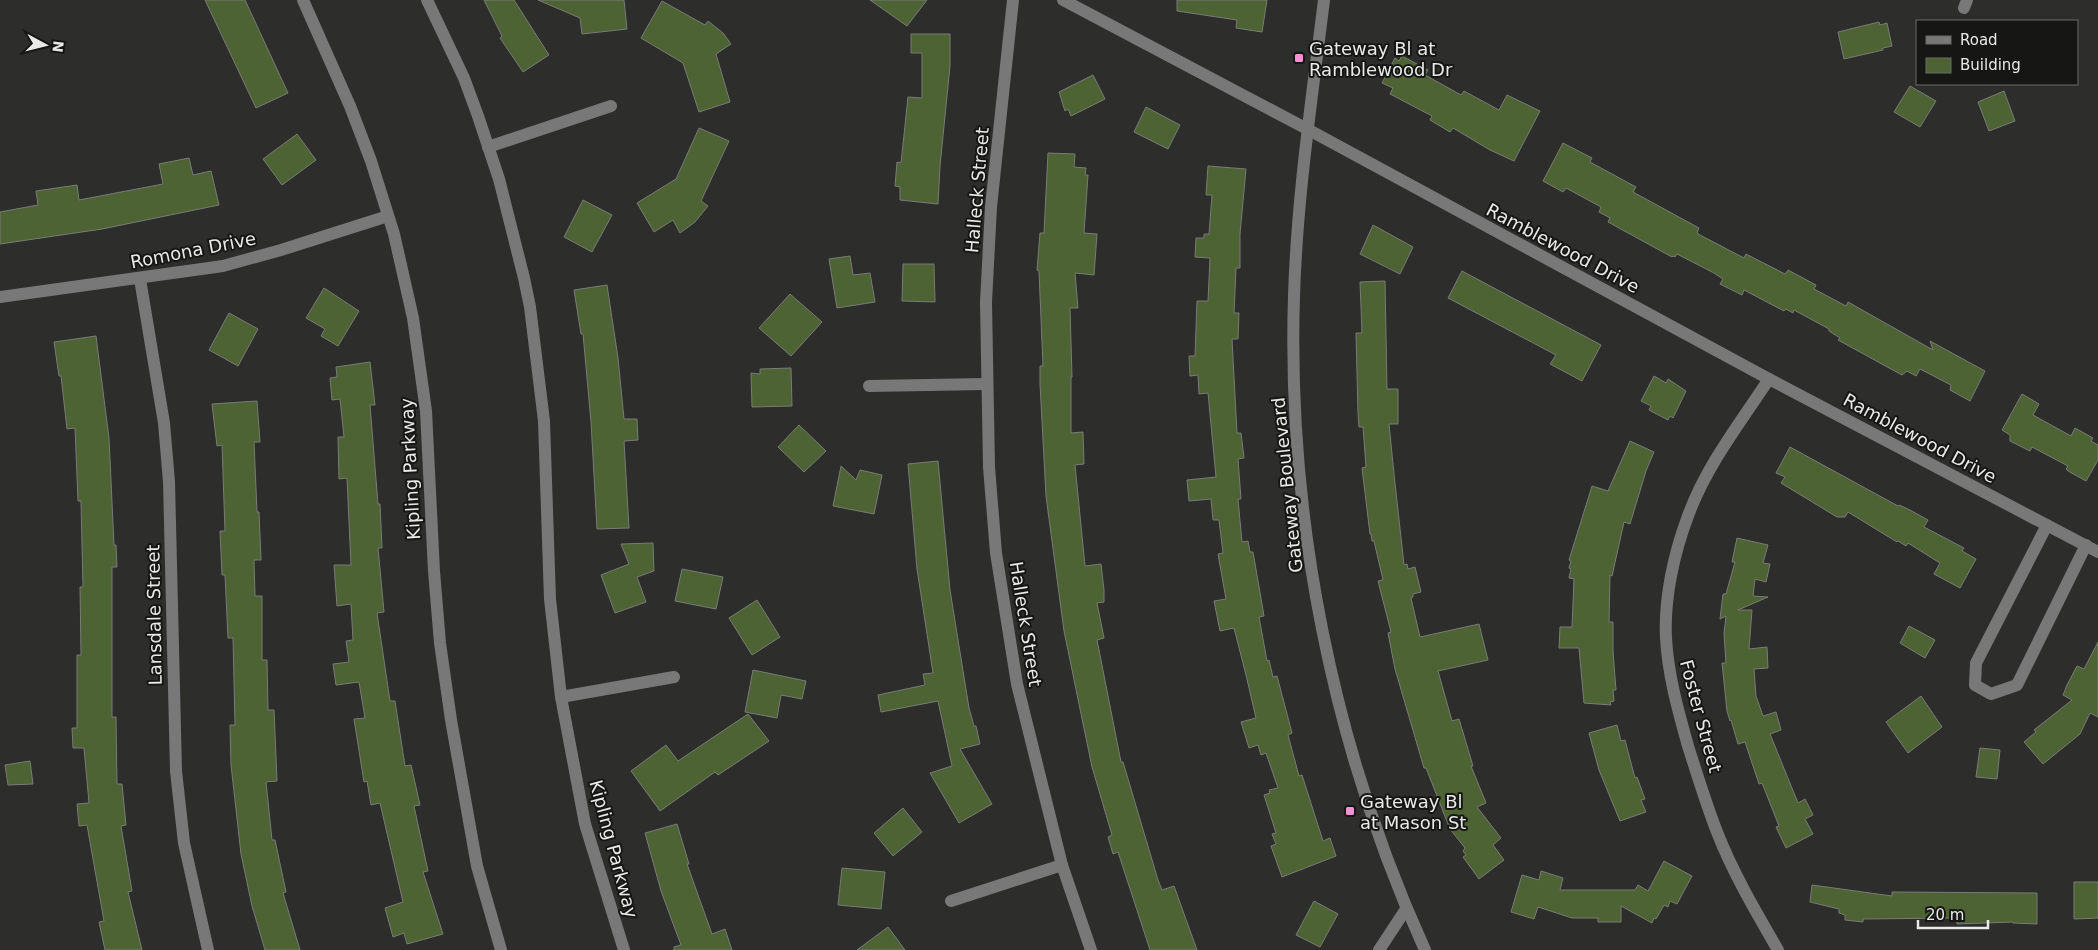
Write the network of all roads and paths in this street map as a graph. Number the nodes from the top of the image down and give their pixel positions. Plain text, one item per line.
1 (303, 0) edge
2 (427, 0) edge
3 (1013, 0) edge
4 (1063, 0) edge
5 (1324, 0) edge
6 (612, 106) dead end
7 (1309, 130) junction
8 (488, 147) junction
9 (388, 216) junction
10 (140, 279) junction
11 (0, 297) edge
12 (1769, 379) junction
13 (986, 384) junction
14 (869, 386) dead end
15 (2046, 524) junction
16 (2086, 545) junction
17 (2098, 552) edge
18 (674, 677) dead end
19 (561, 697) junction
20 (1062, 866) junction
21 (951, 901) dead end
22 (1406, 909) junction
23 (208, 950) edge
24 (501, 950) edge
25 (624, 950) edge
26 (1091, 950) edge
27 (1379, 950) edge
28 (1425, 950) edge
29 (1778, 950) edge

1 - 9 street, Kipling Parkway
2 - 8 street, Kipling Parkway
3 - 13 street, Halleck Street
4 - 7 street, Ramblewood Drive
5 - 7 street, Gateway Boulevard
6 - 8 street
7 - 12 street, Ramblewood Drive
7 - 22 street, Gateway Boulevard
8 - 19 street, Kipling Parkway
9 - 10 street, Romona Drive
9 - 24 street, Kipling Parkway
10 - 11 street, Romona Drive
10 - 23 street, Lansdale Street
12 - 15 street, Ramblewood Drive
12 - 29 street, Foster Street
13 - 14 street
13 - 20 street, Halleck Street
15 - 16 street, Ramblewood Drive
15 - 16 street
16 - 17 street, Ramblewood Drive
18 - 19 street
19 - 25 street, Kipling Parkway
20 - 21 street
20 - 26 street, Halleck Street
22 - 27 street
22 - 28 street, Gateway Boulevard

